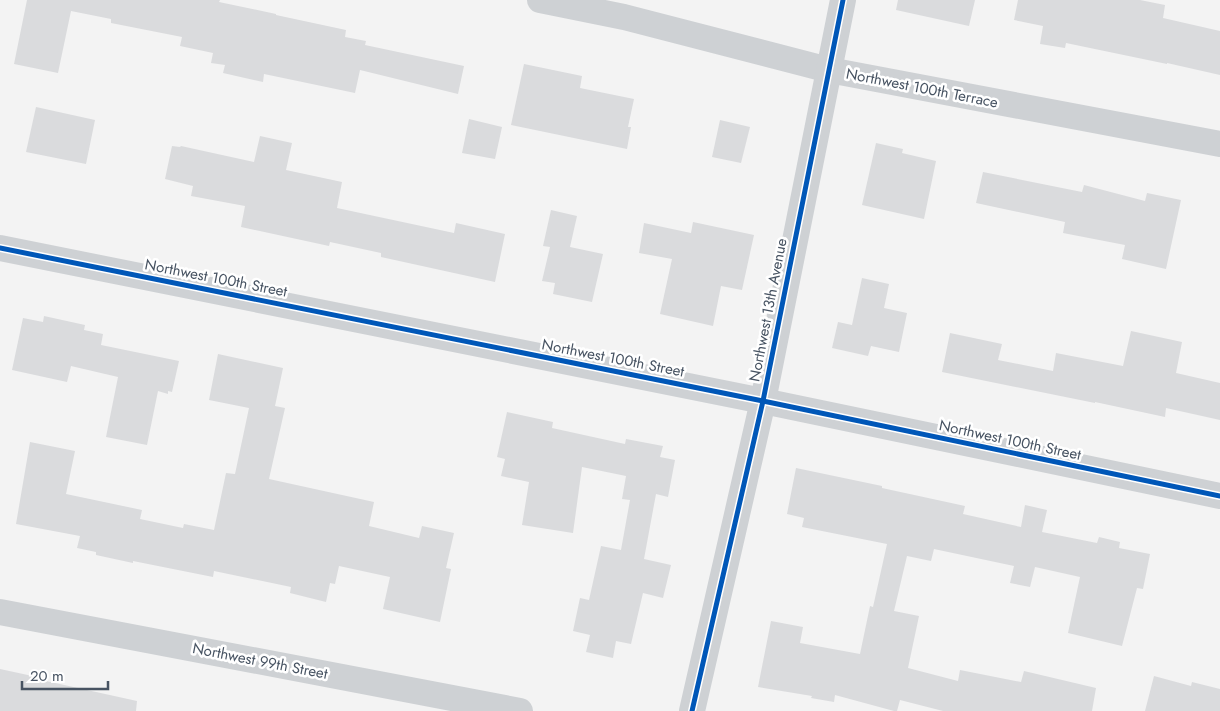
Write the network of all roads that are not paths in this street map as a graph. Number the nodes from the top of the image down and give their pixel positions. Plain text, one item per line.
1 (540, 0) edge
2 (843, 0) edge
3 (829, 70) junction
4 (1220, 144) edge
5 (0, 248) edge
6 (763, 400) junction
7 (1220, 496) edge
8 (0, 612) edge
9 (520, 711) edge
10 (692, 711) edge

1 - 3 street, Northwest 100th Terrace
2 - 3 street, Northwest 13th Avenue
3 - 4 street, Northwest 100th Terrace
3 - 6 street, Northwest 13th Avenue
5 - 6 street, Northwest 100th Street
6 - 7 street, Northwest 100th Street
6 - 10 street, Northwest 13th Avenue
8 - 9 street, Northwest 99th Street

